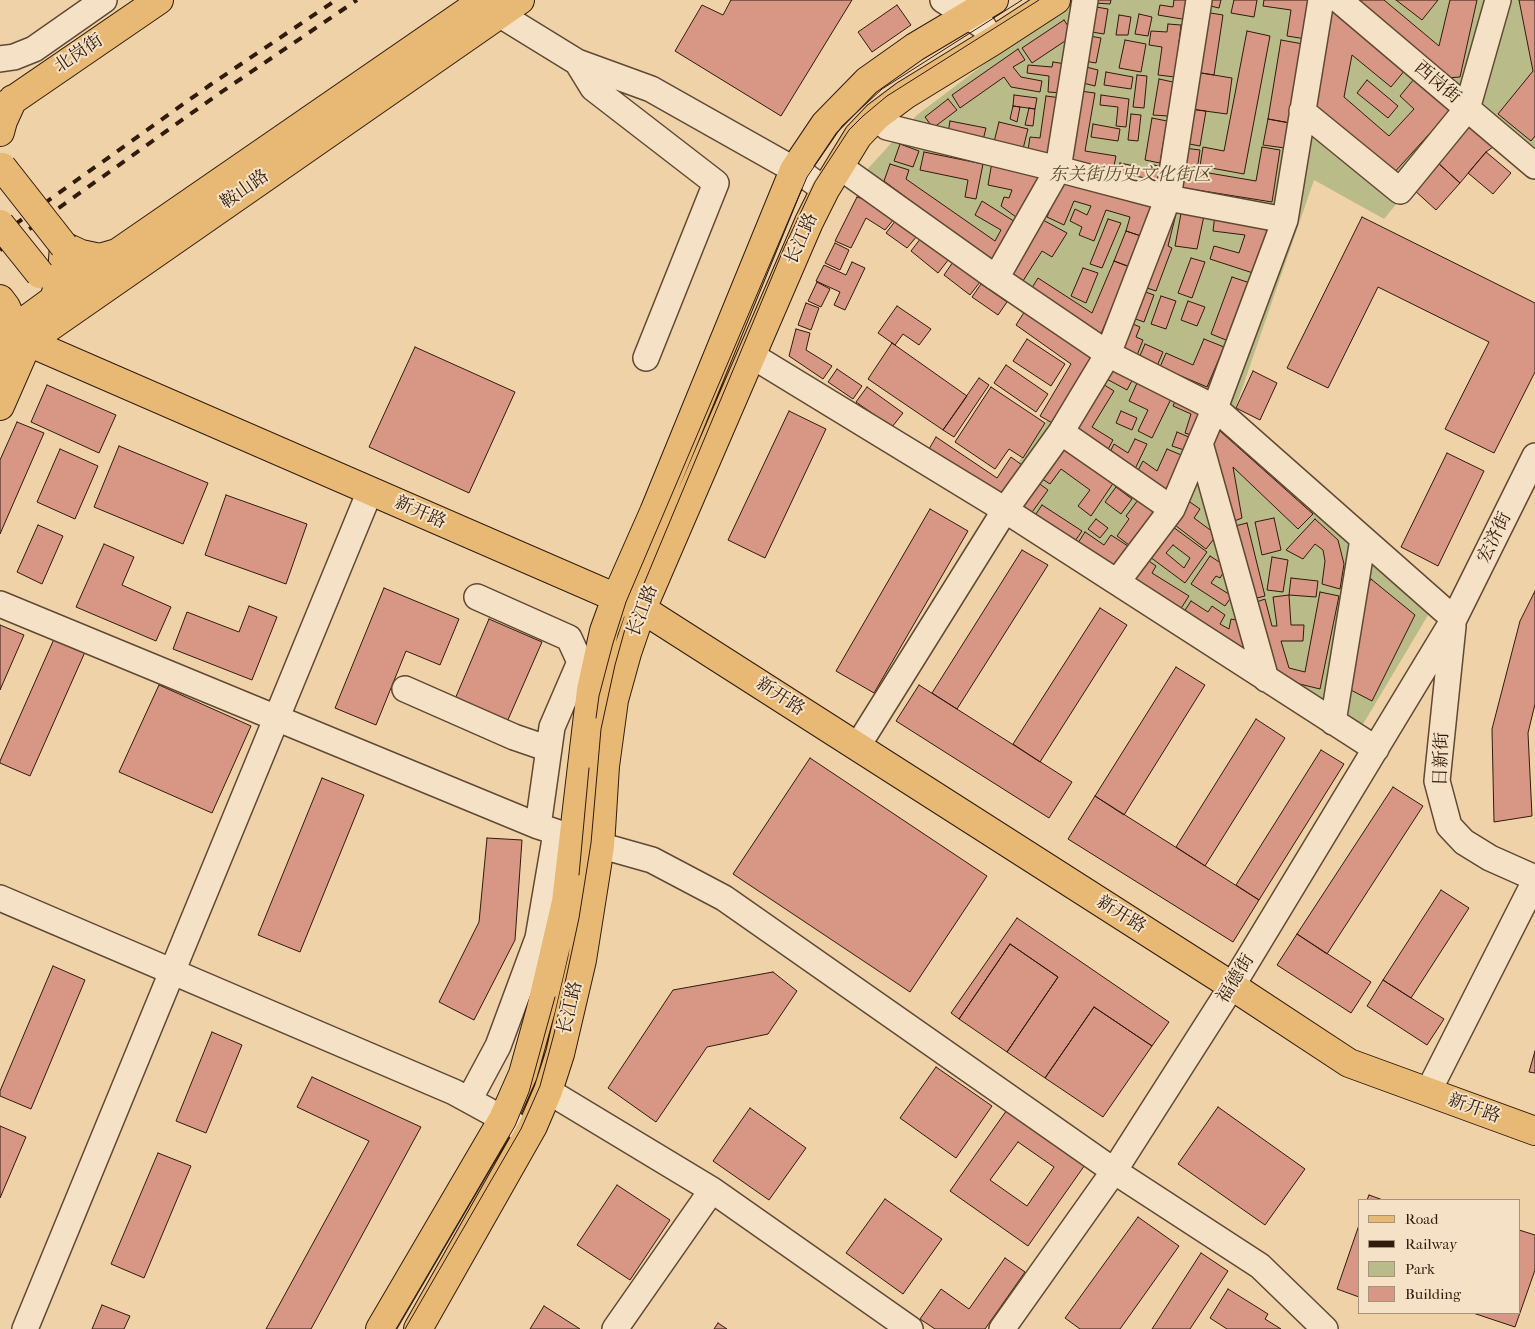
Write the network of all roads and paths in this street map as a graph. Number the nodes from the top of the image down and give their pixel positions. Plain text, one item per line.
1 (104, 0) edge
2 (159, 0) edge
3 (942, 0) edge
4 (994, 0) edge
5 (1056, 0) edge
6 (1085, 0) edge
7 (1199, 0) edge
8 (1321, 0) edge
9 (1339, 0) edge
10 (1498, 0) edge
11 (501, 5) edge
12 (968, 16) junction
13 (993, 42) junction
14 (0, 59) edge
15 (578, 62) junction
16 (7, 104) edge
17 (1467, 109) junction
18 (1302, 110) junction
19 (877, 116) junction
20 (0, 132) edge
21 (1, 163) edge
22 (839, 166) junction
23 (1535, 166) edge
24 (1058, 169) junction
25 (794, 170) junction
26 (825, 190) junction
27 (1168, 198) junction
28 (1285, 220) junction
29 (0, 224) edge
30 (64, 246) junction
31 (117, 253) junction
32 (996, 278) junction
33 (58, 308) junction
34 (12, 319) edge
35 (751, 354) junction
36 (1108, 354) junction
37 (0, 357) edge
38 (646, 358) dead end
39 (98, 372) junction
40 (0, 406) edge
41 (1215, 408) junction
42 (1061, 432) junction
43 (1200, 442) junction
44 (1535, 456) edge
45 (370, 491) junction
46 (1172, 509) junction
47 (1005, 510) junction
48 (1363, 539) junction
49 (1117, 582) junction
50 (477, 596) dead end
51 (616, 598) junction
52 (0, 604) edge
53 (642, 609) junction
54 (1454, 619) junction
55 (1266, 679) junction
56 (405, 690) dead end
57 (276, 717) junction
58 (1333, 722) junction
59 (858, 747) junction
60 (549, 749) junction
61 (1376, 749) junction
62 (556, 832) junction
63 (600, 846) junction
64 (1535, 879) edge
65 (0, 898) edge
66 (172, 971) junction
67 (1232, 986) junction
68 (548, 1091) junction
69 (1428, 1092) junction
70 (469, 1100) junction
71 (503, 1119) junction
72 (1535, 1132) edge
73 (529, 1133) junction
74 (1114, 1170) junction
75 (712, 1190) junction
76 (392, 1325) edge
77 (24, 1329) edge
78 (418, 1329) edge
79 (614, 1329) edge
80 (910, 1329) edge
81 (1002, 1329) edge
82 (1325, 1329) edge

1 - 14 street
2 - 16 main road, 北岗街
3 - 12 street
4 - 12 main road, 长江路
5 - 13 main road, 长江路
6 - 24 street
7 - 27 street
8 - 18 street
9 - 17 street, 西岗街
10 - 17 street
11 - 15 street
11 - 31 main road, 鞍山路
11 - 33 main road, 鞍山路
12 - 13 street
12 - 25 main road, 长江路
13 - 19 main road, 长江路
15 - 25 street
15 - 38 street
16 - 20 main road
17 - 18 street
17 - 23 street, 西岗街
18 - 28 street
19 - 22 main road, 长江路
19 - 24 street
21 - 30 main road, bridge
22 - 26 main road, 长江路
22 - 32 street
24 - 27 street
24 - 32 street
25 - 26 street
25 - 51 main road, 长江路
26 - 35 main road, 长江路
27 - 28 street
27 - 36 street
28 - 41 street
29 - 33 main road, bridge
30 - 31 main road, 鞍山路
30 - 33 main road
31 - 33 main road
32 - 36 street
33 - 34 main road, 鞍山路
33 - 39 main road
34 - 37 main road
34 - 39 main road, 新开路
34 - 40 main road
35 - 47 street
35 - 53 main road, 长江路
36 - 41 street
36 - 42 street
39 - 45 main road, 新开路
41 - 43 street
41 - 48 street
42 - 46 street
42 - 47 street
43 - 46 street
43 - 55 street
44 - 54 street, 宏济街
45 - 51 main road, 新开路
45 - 57 street
46 - 49 street
47 - 49 street
47 - 59 street
48 - 54 street
48 - 58 street
49 - 55 street
50 - 60 street
51 - 53 main road, 新开路
51 - 62 main road, 长江路
52 - 57 street
53 - 59 main road, 新开路
53 - 63 main road, 长江路
54 - 61 street, 福德街
54 - 64 street, 日新街
55 - 58 street
56 - 60 street
57 - 62 street
57 - 66 street
58 - 61 street
59 - 67 main road, 新开路
60 - 62 street
61 - 67 street, 福德街
62 - 63 street
62 - 70 street
62 - 71 main road, 长江路
63 - 68 main road, 长江路
63 - 74 street
64 - 69 street, 日新街
65 - 66 street
66 - 70 street
66 - 77 street
67 - 69 main road, 新开路
67 - 74 street, 福德街
68 - 73 main road, 长江路
68 - 75 street
69 - 72 main road, 新开路
70 - 71 street
71 - 73 street
71 - 76 main road, 长江路
73 - 78 main road, 长江路
74 - 81 street, 福德街
74 - 82 street
75 - 79 street
75 - 80 street

